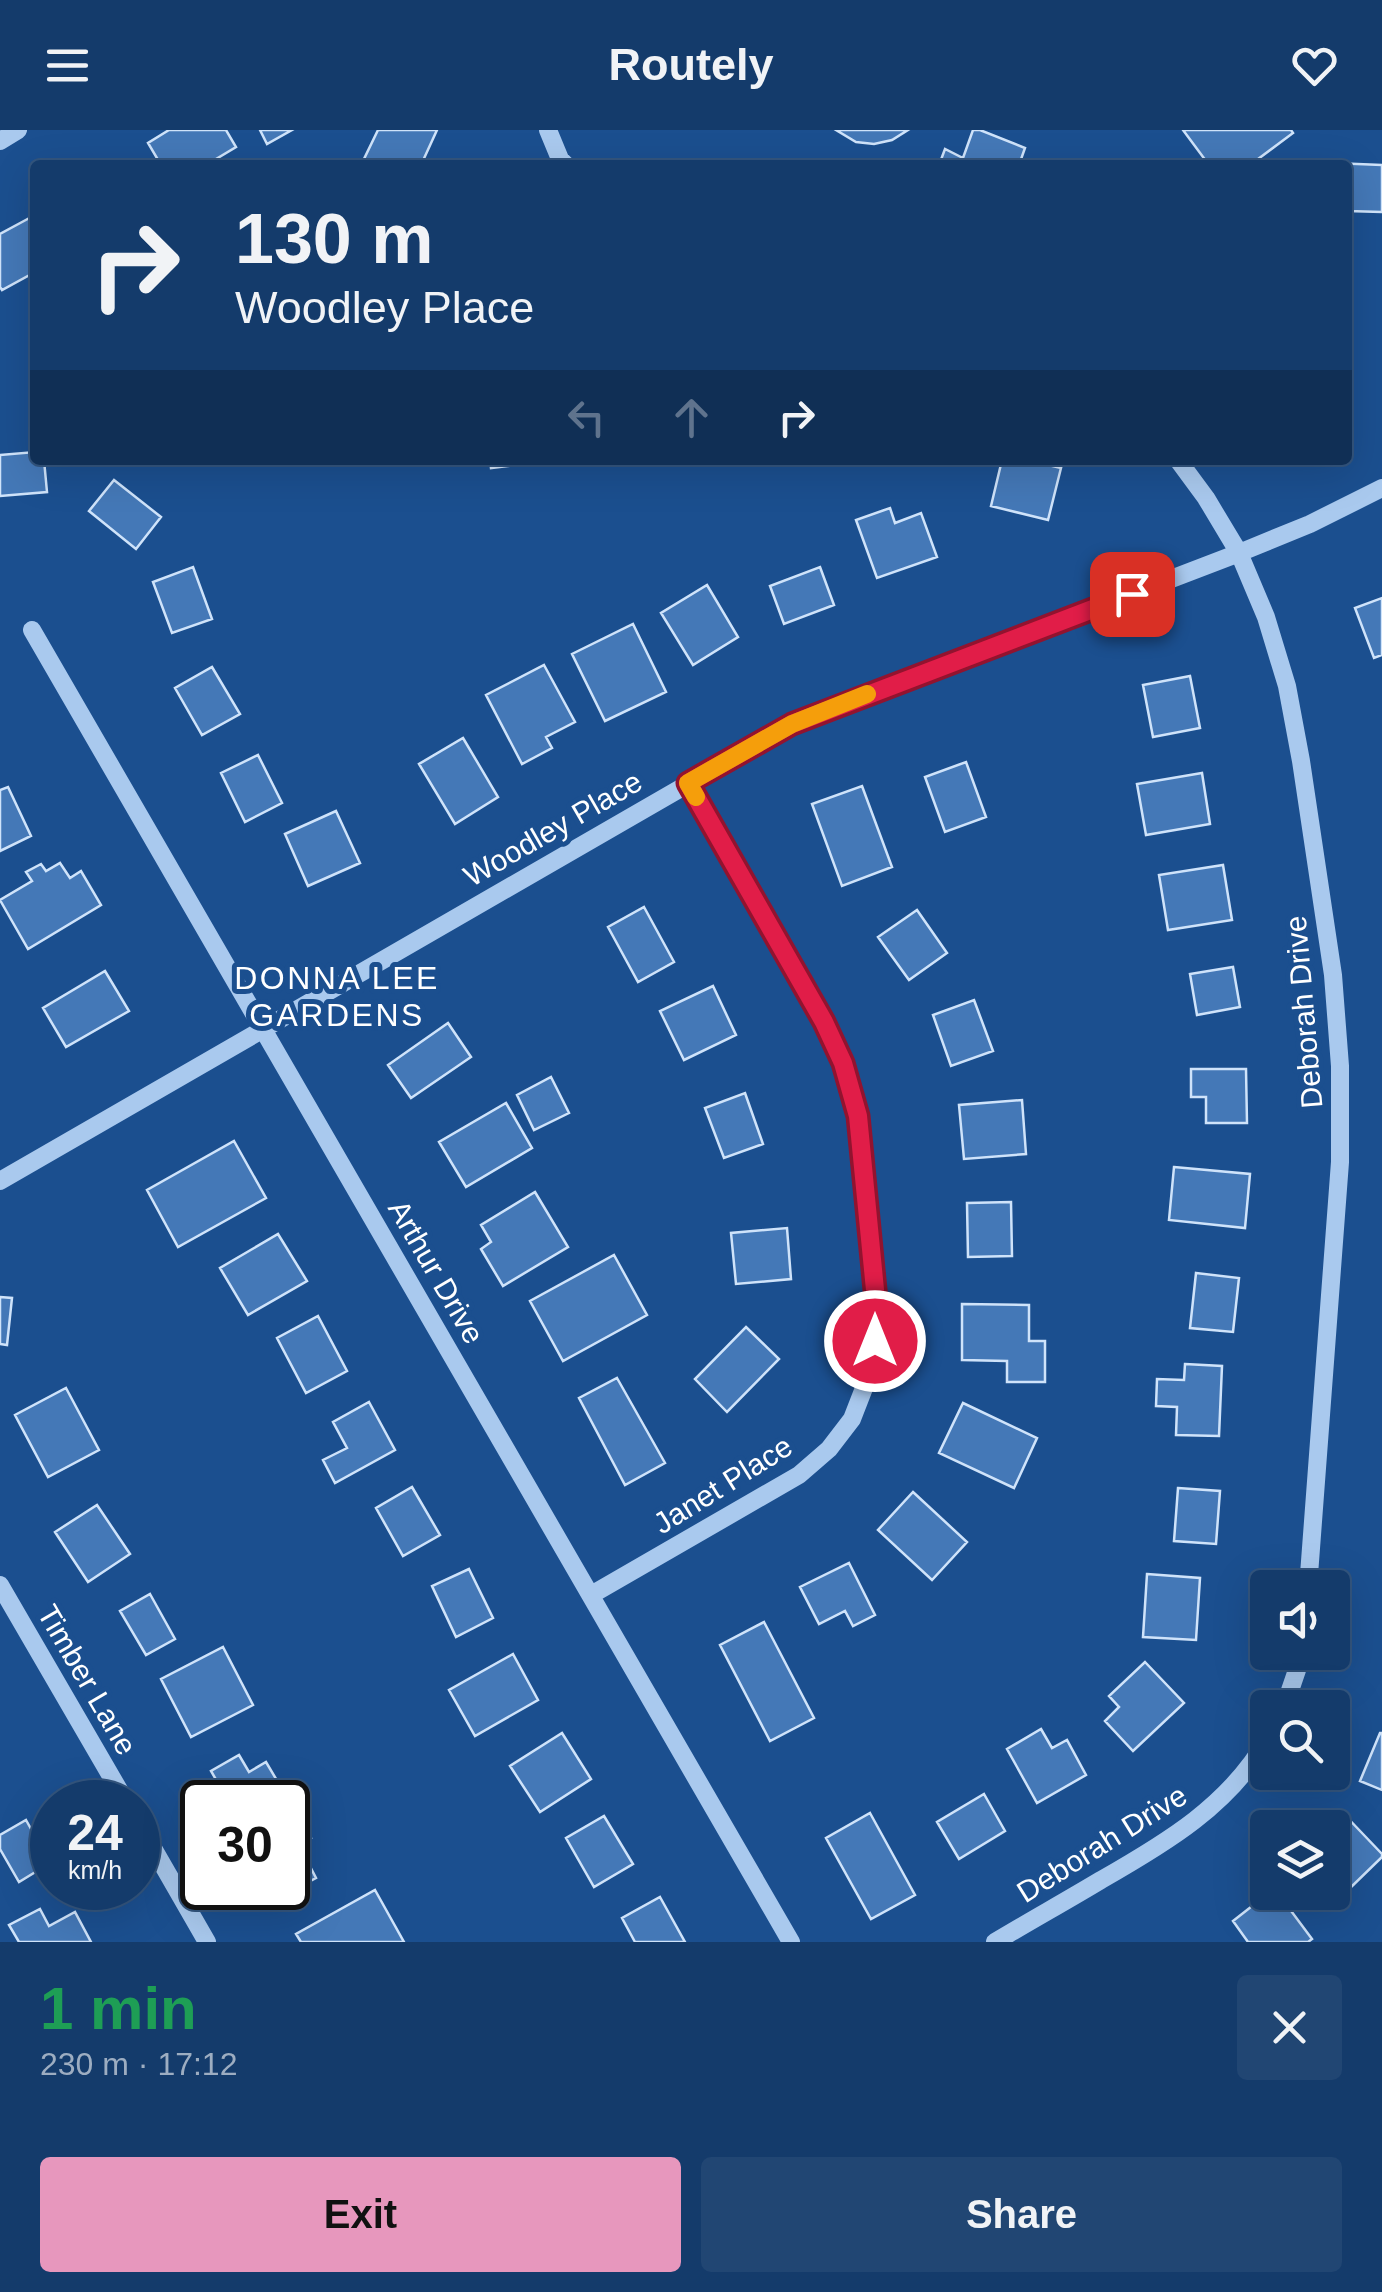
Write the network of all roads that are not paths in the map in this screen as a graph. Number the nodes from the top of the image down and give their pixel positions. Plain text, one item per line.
1 (18, 130) edge
2 (548, 130) edge
3 (0, 141) edge
4 (561, 160) edge
5 (1182, 465) edge
6 (1382, 488) edge
7 (1239, 554) junction
8 (32, 630) dead end
9 (688, 783) junction
10 (263, 1029) junction
11 (0, 1182) edge
12 (1309, 1570) edge
13 (0, 1585) edge
14 (592, 1595) junction
15 (1250, 1765) edge
16 (113, 1780) edge
17 (160, 1860) edge
18 (207, 1942) edge
19 (792, 1942) edge
20 (995, 1942) edge

1 - 3 street
2 - 4 street
5 - 7 street, Deborah Drive
6 - 7 street, Woodley Place
7 - 9 street, Woodley Place
7 - 12 street, Deborah Drive
8 - 10 street, Arthur Drive
9 - 10 street, Woodley Place
9 - 14 street, Janet Place
10 - 11 street, Woodley Place
10 - 14 street, Arthur Drive
13 - 16 street, Timber Lane
14 - 19 street, Arthur Drive
15 - 20 street, Deborah Drive
17 - 18 street

